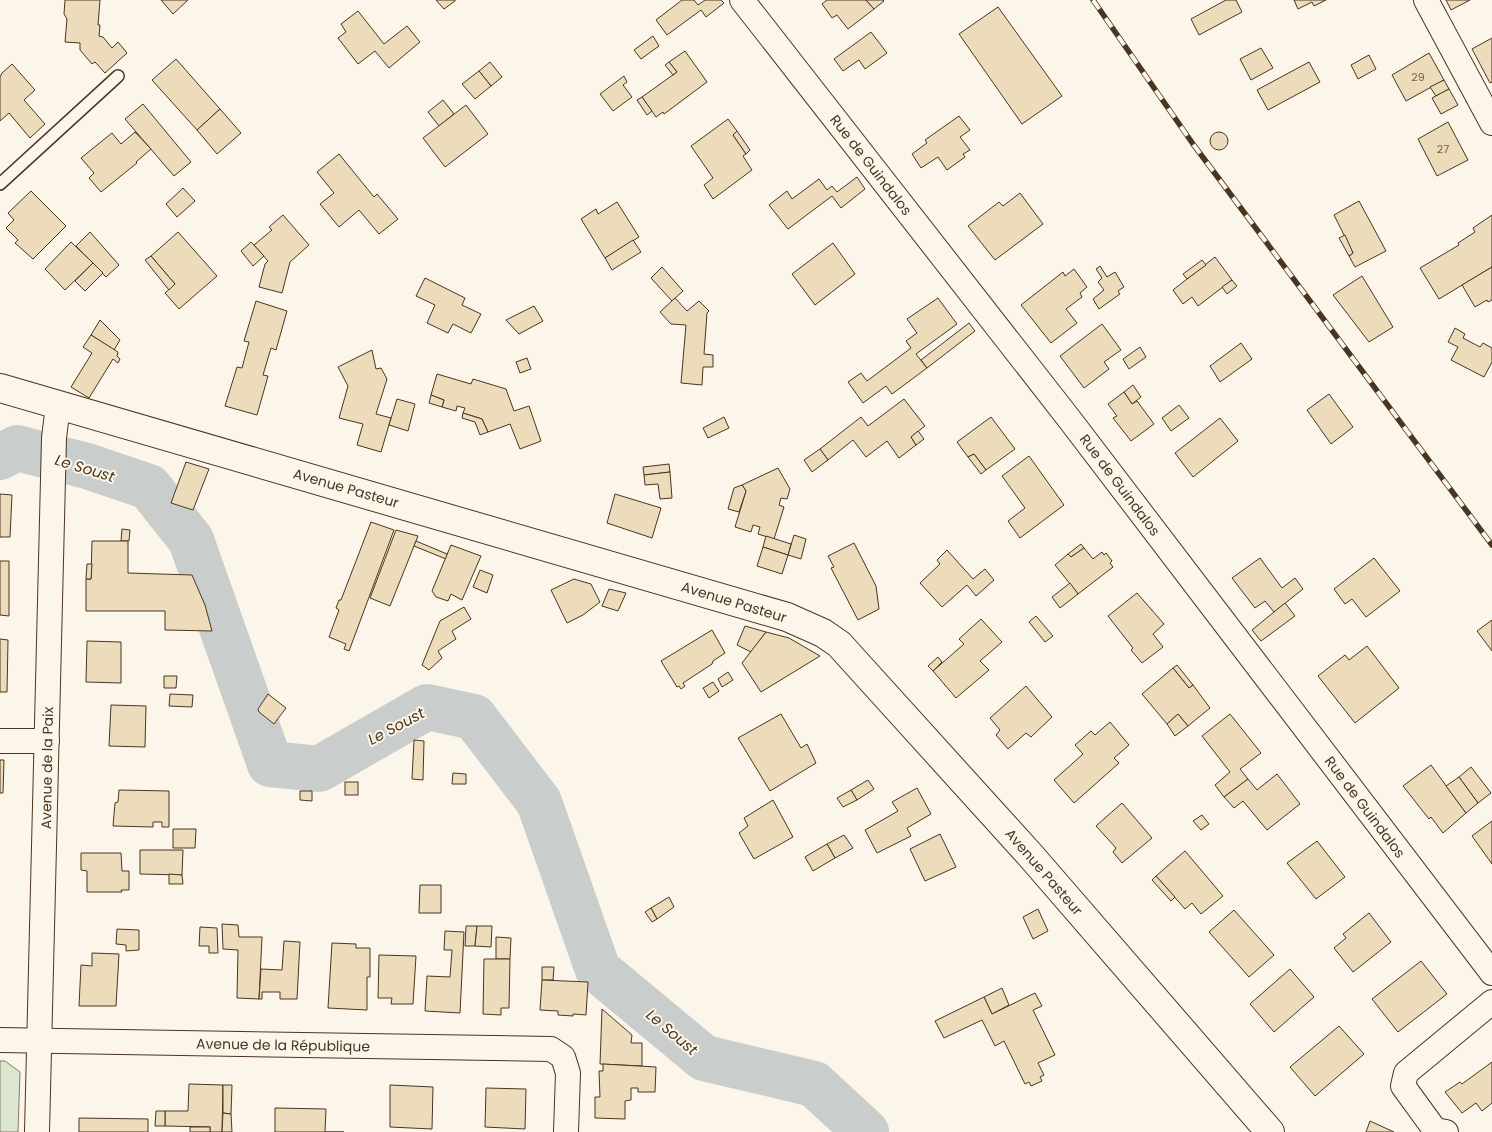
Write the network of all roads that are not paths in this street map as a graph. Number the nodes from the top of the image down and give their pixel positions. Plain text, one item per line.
1 (742, 0) edge
2 (1426, 0) edge
3 (118, 76) dead end
4 (1492, 123) edge
5 (0, 184) edge
6 (0, 388) edge
7 (58, 404) junction
8 (0, 741) edge
9 (48, 742) junction
10 (1492, 974) edge
11 (1492, 1002) edge
12 (0, 1040) edge
13 (40, 1041) junction
14 (37, 1132) edge
15 (566, 1132) edge
16 (1270, 1132) edge
17 (1446, 1132) edge

1 - 10 street, Rue de Guindalos
2 - 4 street
3 - 5 lane
6 - 7 street, Avenue Pasteur
7 - 9 street, Avenue de la Paix
7 - 16 street, Avenue Pasteur
8 - 9 street
9 - 13 street, Avenue de la Paix
11 - 17 street
12 - 13 street, Avenue de la République
13 - 14 street, Avenue de la Paix
13 - 15 street, Avenue de la République

